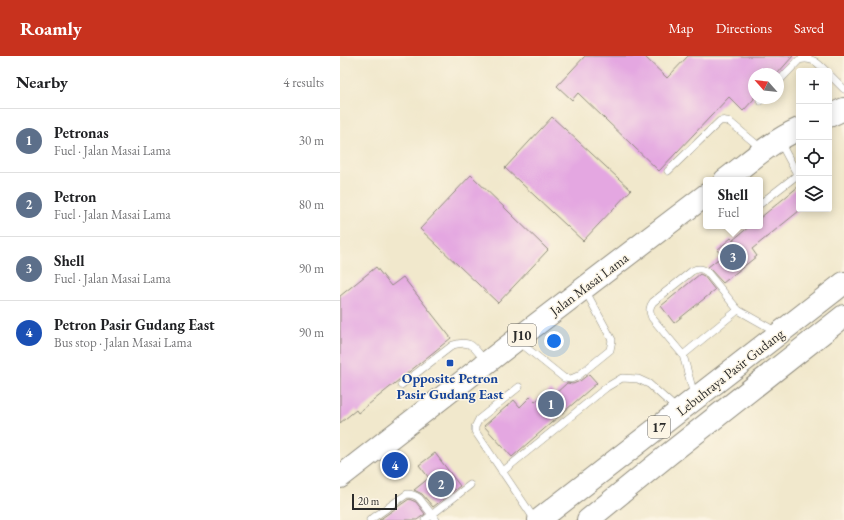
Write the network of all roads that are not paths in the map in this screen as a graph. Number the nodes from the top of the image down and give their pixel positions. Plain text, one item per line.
1 (823, 68) edge
2 (784, 76) edge
3 (832, 77) edge
4 (844, 89) edge
5 (844, 109) edge
6 (832, 115) edge
7 (796, 130) edge
8 (771, 145) junction
9 (668, 171) dead end
10 (729, 177) edge
11 (703, 199) edge
12 (763, 202) edge
13 (844, 283) edge
14 (584, 288) junction
15 (738, 310) junction
16 (844, 316) edge
17 (779, 334) junction
18 (516, 340) junction
19 (683, 355) junction
20 (487, 363) junction
21 (401, 385) dead end
22 (519, 387) dead end
23 (687, 405) junction
24 (502, 472) junction
25 (340, 477) edge
26 (470, 485) dead end
27 (434, 517) edge
28 (370, 520) edge
29 (425, 520) edge
30 (535, 520) edge
31 (539, 520) edge
32 (588, 520) edge

1 - 2 lane
3 - 4 lane
5 - 6 main road
7 - 8 main road
8 - 9 lane
8 - 10 main road
8 - 12 lane
11 - 14 main road, Jalan Masai Lama / J10
13 - 17 main road, Lebuhraya Pasir Gudang / 17
14 - 18 main road, Jalan Masai Lama / J10
14 - 18 lane
15 - 17 lane
15 - 19 lane
15 - 19 lane
16 - 32 main road, Lebuhraya Pasir Gudang / 17
17 - 23 main road, Lebuhraya Pasir Gudang / 17
18 - 20 main road, Jalan Masai Lama / J10
19 - 23 lane
20 - 21 lane
20 - 25 main road, Jalan Masai Lama / J10
22 - 24 lane
23 - 24 lane
23 - 31 main road, Lebuhraya Pasir Gudang / 17
24 - 30 lane
26 - 27 lane
27 - 28 lane
27 - 29 lane

